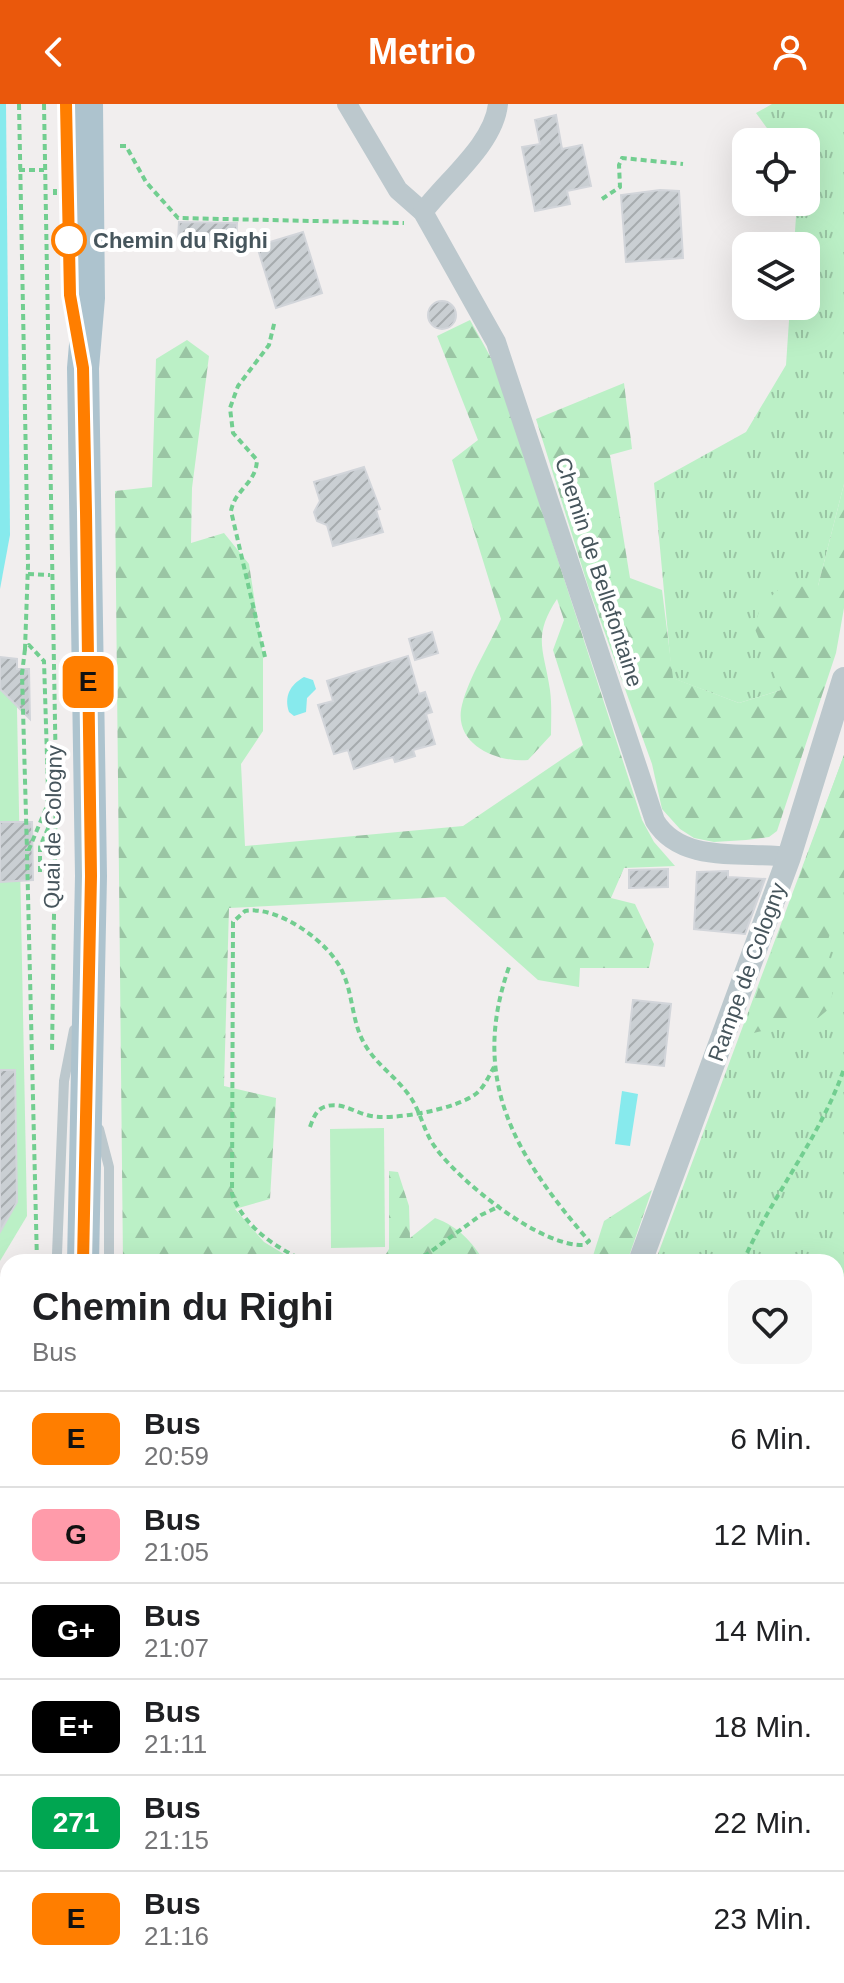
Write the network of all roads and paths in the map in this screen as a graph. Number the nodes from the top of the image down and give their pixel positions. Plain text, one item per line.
1 (19, 104) edge
2 (44, 104) edge
3 (66, 104) edge
4 (87, 104) edge
5 (347, 104) edge
6 (498, 104) edge
7 (120, 146) dead end
8 (683, 164) dead end
9 (19, 170) junction
10 (44, 170) junction
11 (602, 199) dead end
12 (66, 203) junction
13 (423, 212) junction
14 (275, 320) dead end
15 (28, 574) junction
16 (50, 575) junction
17 (25, 649) junction
18 (265, 657) dead end
19 (844, 679) edge
20 (53, 817) junction
21 (27, 854) junction
22 (789, 857) junction
23 (40, 872) dead end
24 (89, 945) junction
25 (509, 967) dead end
26 (495, 1065) junction
27 (52, 1067) dead end
28 (844, 1069) edge
29 (87, 1085) junction
30 (418, 1113) junction
31 (310, 1127) dead end
32 (500, 1206) junction
33 (37, 1254) edge
34 (70, 1254) edge
35 (70, 1254) edge
36 (109, 1254) edge
37 (291, 1254) edge
38 (427, 1254) edge
39 (643, 1254) edge
40 (747, 1254) edge

1 - 9 path
2 - 10 path, Quai de Cologny
3 - 12 main road, Quai de Cologny
4 - 12 main road, Quai de Cologny
5 - 13 street, Chemin de Bellefontaine
6 - 13 street
7 - 13 path
8 - 11 path
9 - 10 path
9 - 15 path
10 - 16 path, Quai de Cologny
12 - 24 main road, Quai de Cologny
13 - 22 street, Chemin de Bellefontaine
14 - 18 path
15 - 16 path
15 - 17 path
16 - 20 path, Quai de Cologny
17 - 21 path
17 - 21 path
19 - 22 street, Rampe de Cologny
20 - 23 path
20 - 27 path, Quai de Cologny
21 - 33 path
22 - 39 street, Rampe de Cologny
24 - 29 main road, Quai de Cologny
24 - 34 lane
25 - 26 path
26 - 30 path
26 - 32 path
28 - 40 path
29 - 35 main road, Quai de Cologny
29 - 36 lane
30 - 31 path
30 - 32 path
30 - 37 path
32 - 38 path

